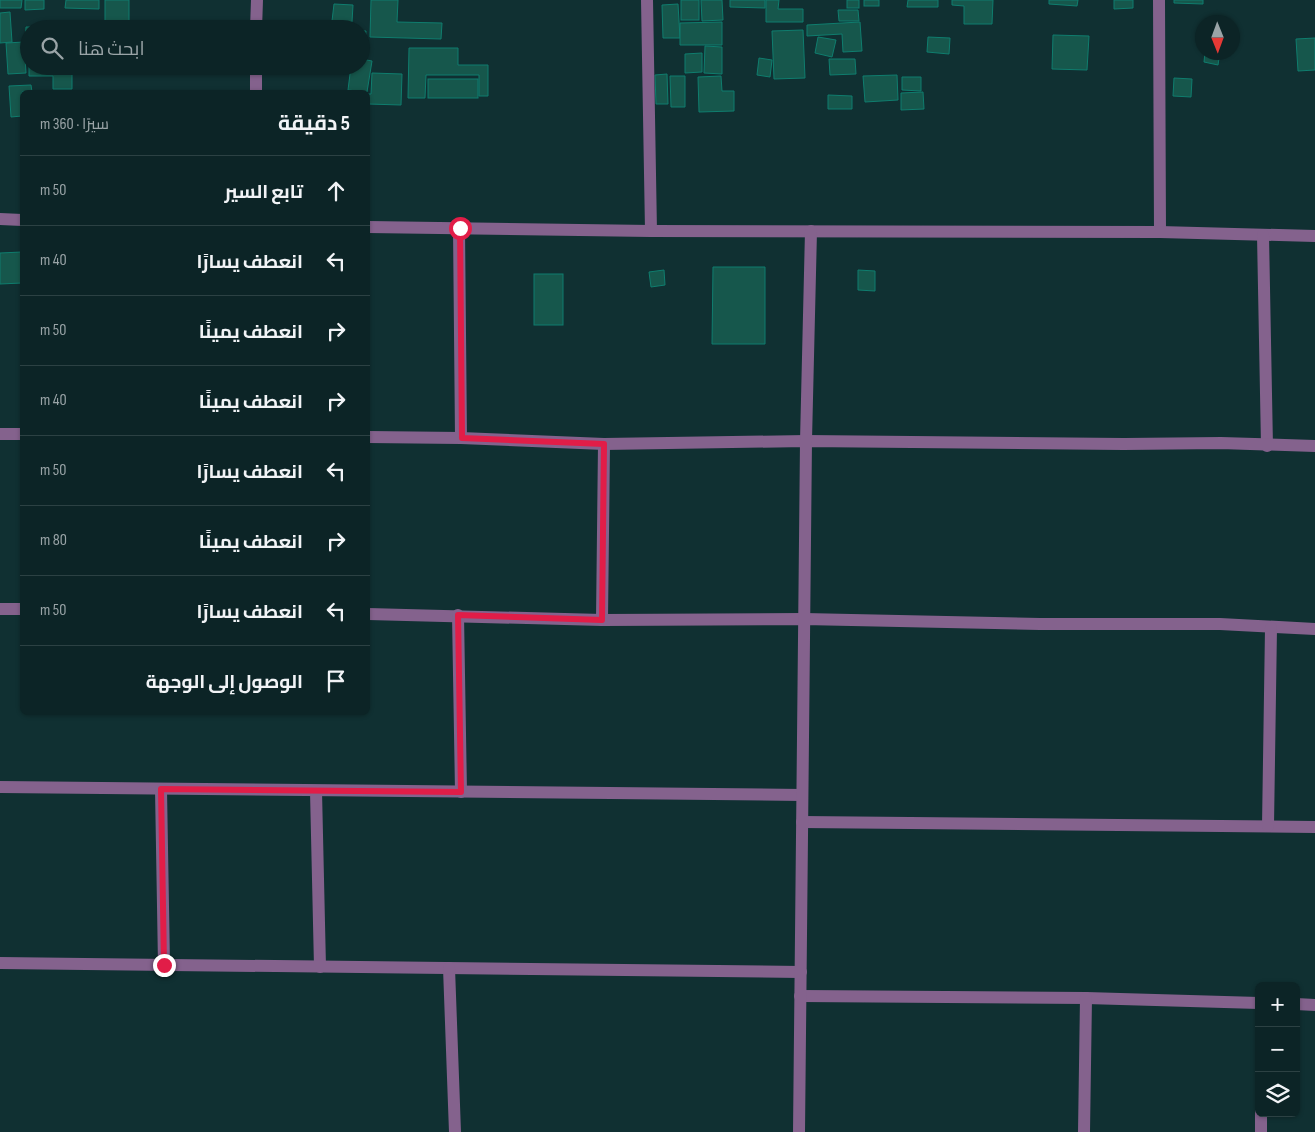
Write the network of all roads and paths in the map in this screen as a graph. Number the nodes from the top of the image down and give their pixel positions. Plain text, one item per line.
1 (257, 0) edge
2 (647, 0) edge
3 (1159, 0) edge
4 (256, 20) edge
5 (256, 75) edge
6 (256, 90) edge
7 (0, 219) edge
8 (20, 220) edge
9 (370, 227) edge
10 (460, 228) junction
11 (651, 231) junction
12 (811, 231) junction
13 (1160, 232) junction
14 (1263, 235) junction
15 (1315, 236) edge
16 (0, 434) edge
17 (20, 434) edge
18 (370, 437) edge
19 (462, 438) junction
20 (806, 441) junction
21 (604, 444) junction
22 (1267, 446) junction
23 (1315, 446) edge
24 (20, 609) edge
25 (0, 610) edge
26 (370, 614) edge
27 (458, 615) junction
28 (804, 619) junction
29 (602, 620) junction
30 (1271, 628) junction
31 (1315, 629) edge
32 (0, 788) edge
33 (161, 789) junction
34 (316, 791) junction
35 (461, 792) junction
36 (802, 795) junction
37 (802, 822) junction
38 (1268, 826) junction
39 (1315, 826) edge
40 (0, 963) edge
41 (164, 965) junction
42 (320, 967) junction
43 (450, 968) junction
44 (801, 972) junction
45 (800, 996) junction
46 (1086, 998) junction
47 (1255, 1003) edge
48 (1300, 1004) edge
49 (1315, 1005) edge
50 (1261, 1117) edge
51 (455, 1132) edge
52 (799, 1132) edge
53 (1084, 1132) edge
54 (1261, 1132) edge

1 - 4 street
2 - 11 street
3 - 13 street
5 - 6 street
7 - 8 street
9 - 10 street
10 - 11 street
10 - 19 street
11 - 12 street
12 - 13 street
12 - 20 street
13 - 14 street
14 - 15 street
14 - 22 street
16 - 17 street
18 - 19 street
19 - 21 street
20 - 21 street
20 - 22 street
20 - 28 street
21 - 29 street
22 - 23 street
24 - 25 street
26 - 27 street
27 - 29 street
27 - 35 street
28 - 29 street
28 - 30 street
28 - 36 street
30 - 31 street
30 - 38 street
32 - 33 street
33 - 34 street
33 - 41 street
34 - 35 street
34 - 42 street
35 - 36 street
36 - 37 street
37 - 38 street
37 - 44 street
38 - 39 street
40 - 41 street
41 - 42 street
42 - 43 street
43 - 44 street
43 - 51 street
44 - 45 street
45 - 46 street
45 - 52 street
46 - 47 street
46 - 53 street
48 - 49 street
50 - 54 street

